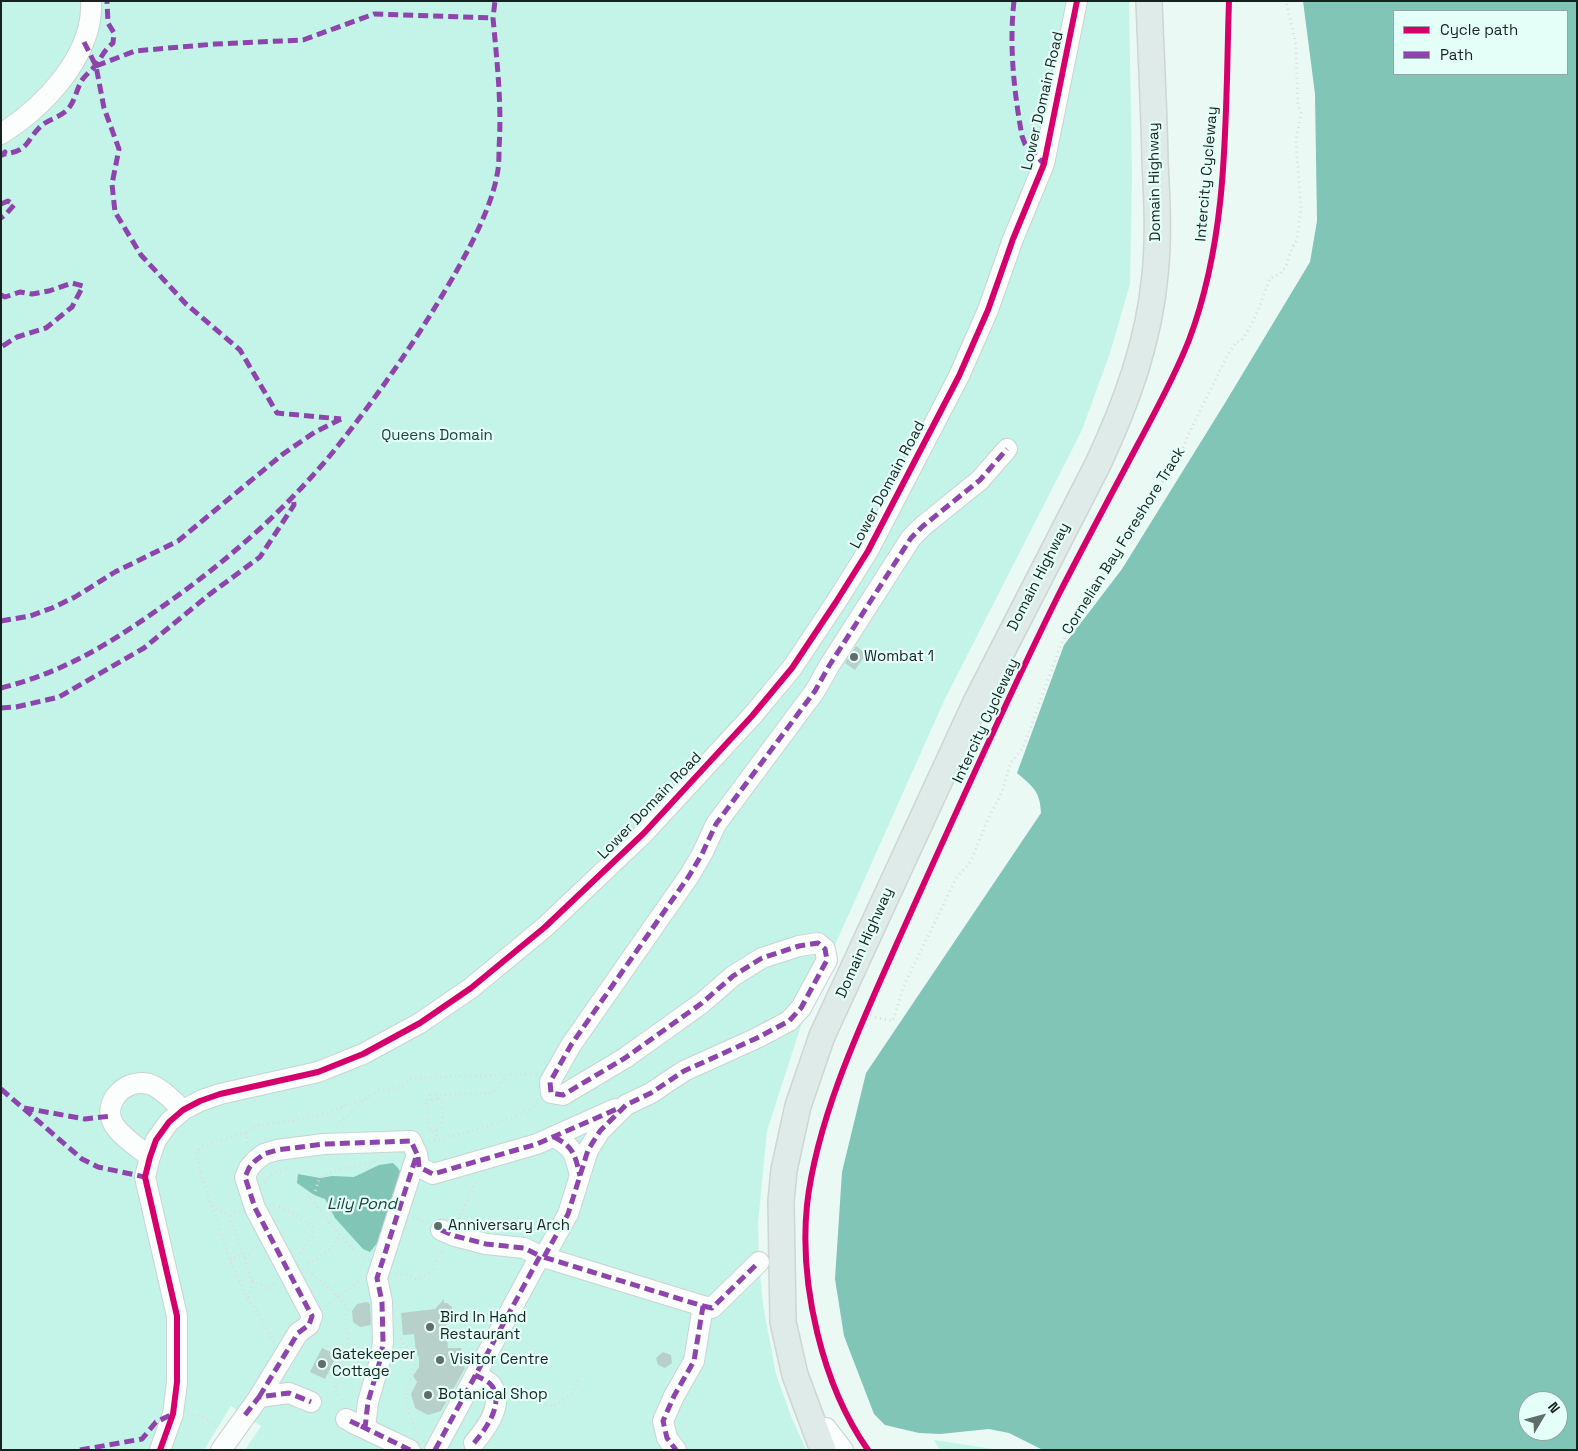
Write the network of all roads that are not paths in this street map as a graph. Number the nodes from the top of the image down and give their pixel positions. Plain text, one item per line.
1 (91, 1) edge
2 (1077, 1) edge
3 (1149, 1) edge
4 (1, 134) edge
5 (1007, 449) dead end
6 (626, 1105) junction
7 (183, 1110) junction
8 (554, 1136) junction
9 (414, 1148) junction
10 (150, 1157) junction
11 (580, 1176) junction
12 (446, 1232) road end
13 (542, 1256) junction
14 (759, 1262) dead end
15 (703, 1306) junction
16 (475, 1375) junction
17 (259, 1397) junction
18 (311, 1402) dead end
19 (343, 1410) road end
20 (365, 1428) junction
21 (825, 1439) edge
22 (225, 1444) edge
23 (421, 1447) edge
24 (473, 1447) edge
25 (160, 1450) edge
26 (676, 1450) edge
27 (837, 1450) edge
28 (843, 1450) edge

1 - 4 street
2 - 7 street, Lower Domain Road
3 - 21 main road, Domain Highway
5 - 6 street
6 - 8 street
6 - 11 street
7 - 10 street, Lower Domain Road
7 - 10 street
8 - 9 street
8 - 11 street
9 - 17 street
9 - 20 street
10 - 25 street, Lower Domain Road
11 - 13 street
12 - 13 street
13 - 15 street
13 - 16 street
14 - 15 street
15 - 26 street
16 - 23 street
16 - 24 street
17 - 18 street
17 - 22 street
19 - 20 street
20 - 23 street
21 - 27 main road, Domain Highway
21 - 28 street

